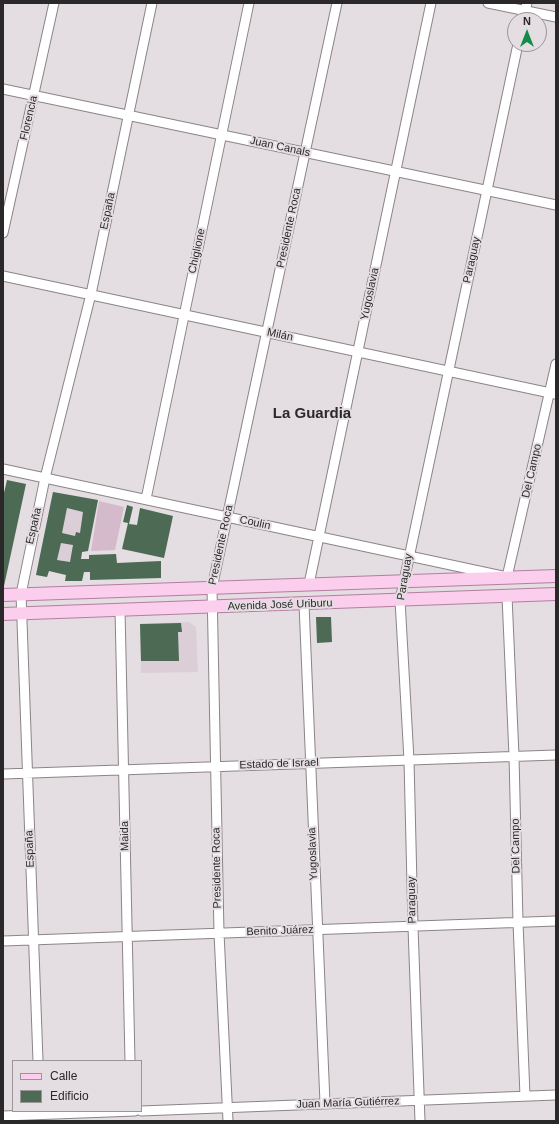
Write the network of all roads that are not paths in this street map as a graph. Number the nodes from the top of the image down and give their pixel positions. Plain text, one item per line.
1 (54, 3) edge
2 (152, 3) edge
3 (249, 3) edge
4 (337, 3) edge
5 (431, 3) edge
6 (488, 3) edge
7 (525, 11) edge
8 (556, 17) edge
9 (516, 52) edge
10 (3, 89) edge
11 (34, 96) junction
12 (129, 115) junction
13 (221, 134) junction
14 (305, 152) junction
15 (396, 171) junction
16 (487, 190) junction
17 (556, 205) edge
18 (3, 233) edge
19 (3, 276) edge
20 (91, 294) junction
21 (184, 314) junction
22 (267, 332) junction
23 (358, 352) junction
24 (556, 364) edge
25 (448, 371) junction
26 (553, 393) edge
27 (3, 469) edge
28 (45, 478) junction
29 (146, 499) junction
30 (227, 517) junction
31 (319, 537) junction
32 (409, 556) junction
33 (556, 576) edge
34 (506, 577) junction
35 (404, 581) junction
36 (309, 584) junction
37 (212, 588) junction
38 (21, 594) junction
39 (556, 594) edge
40 (3, 595) edge
41 (507, 596) junction
42 (400, 600) junction
43 (304, 604) junction
44 (212, 607) junction
45 (120, 610) junction
46 (21, 613) junction
47 (3, 614) edge
48 (556, 755) edge
49 (514, 756) junction
50 (409, 760) junction
51 (310, 763) junction
52 (215, 766) junction
53 (124, 770) junction
54 (27, 773) junction
55 (3, 774) edge
56 (556, 921) edge
57 (518, 922) junction
58 (413, 927) junction
59 (316, 930) junction
60 (219, 933) junction
61 (127, 936) junction
62 (34, 940) junction
63 (3, 941) edge
64 (38, 1060) edge
65 (130, 1060) edge
66 (556, 1095) edge
67 (525, 1096) junction
68 (420, 1100) junction
69 (325, 1103) junction
70 (228, 1107) junction
71 (142, 1111) edge
72 (113, 1112) edge
73 (3, 1116) edge
74 (40, 1116) edge
75 (228, 1121) edge
76 (420, 1121) edge

1 - 11 street, Florencia
2 - 12 street, España
3 - 13 street, Chiglione
4 - 14 street, Presidente Roca
5 - 15 street, Yugoslavia
6 - 7 street
7 - 8 street
9 - 16 street, Paraguay
10 - 11 street, Juan Canals
11 - 12 street, Juan Canals
11 - 18 street, Florencia
12 - 13 street, Juan Canals
12 - 20 street, España
13 - 14 street, Juan Canals
13 - 21 street, Chiglione
14 - 15 street, Juan Canals
14 - 22 street, Presidente Roca
15 - 16 street, Juan Canals
15 - 23 street, Yugoslavia
16 - 17 street, Juan Canals
16 - 25 street, Paraguay
19 - 20 street, Milán
20 - 21 street, Milán
20 - 28 street, España
21 - 22 street, Milán
21 - 29 street, Chiglione
22 - 23 street, Milán
22 - 30 street, Presidente Roca
23 - 25 street, Milán
23 - 31 street, Yugoslavia
24 - 26 street, Del Campo
25 - 26 street, Milán
25 - 32 street, Paraguay
26 - 34 street, Del Campo
27 - 28 street, Coulin
28 - 29 street, Coulin
28 - 38 street, España
29 - 30 street, Coulin
30 - 31 street, Coulin
30 - 37 street, Presidente Roca
31 - 32 street, Coulin
31 - 36 street, Yugoslavia
32 - 34 street, Coulin
32 - 35 street, Paraguay
33 - 34 main road, Avenida José Uriburu
34 - 35 main road, Avenida José Uriburu
35 - 36 main road, Avenida José Uriburu
35 - 42 street, Paraguay
36 - 37 main road, Avenida José Uriburu
37 - 38 main road, Avenida José Uriburu
37 - 44 street, Presidente Roca
38 - 40 main road, Avenida José Uriburu
38 - 46 street, España
39 - 41 main road, Avenida José Uriburu
41 - 42 main road, Avenida José Uriburu
41 - 49 street, Del Campo
42 - 43 main road, Avenida José Uriburu
42 - 50 street, Paraguay
43 - 44 main road, Avenida José Uriburu
43 - 51 street, Yugoslavia
44 - 45 main road, Avenida José Uriburu
44 - 52 street, Presidente Roca
45 - 46 main road, Avenida José Uriburu
45 - 53 street, Maida
46 - 47 main road, Avenida José Uriburu
46 - 54 street, España
48 - 49 street, Estado de Israel
49 - 50 street, Estado de Israel
49 - 57 street, Del Campo
50 - 51 street, Estado de Israel
50 - 58 street, Paraguay
51 - 52 street, Estado de Israel
51 - 59 street, Yugoslavia
52 - 53 street, Estado de Israel
52 - 60 street, Presidente Roca
53 - 54 street, Estado de Israel
53 - 61 street, Maida
54 - 55 street, Estado de Israel
54 - 62 street, España
56 - 57 street, Benito Juárez
57 - 58 street, Benito Juárez
57 - 67 street, Del Campo
58 - 59 street, Benito Juárez
58 - 68 street, Paraguay
59 - 60 street, Benito Juárez
59 - 69 street, Yugoslavia
60 - 61 street, Benito Juárez
60 - 70 street, Presidente Roca
61 - 62 street, Benito Juárez
61 - 65 street, Maida
62 - 63 street, Benito Juárez
62 - 64 street, España
66 - 67 street, Juan María Gutiérrez
67 - 68 street, Juan María Gutiérrez
68 - 69 street, Juan María Gutiérrez
68 - 76 street, Paraguay
69 - 70 street, Juan María Gutiérrez
70 - 71 street, Juan María Gutiérrez
70 - 75 street, Presidente Roca
72 - 74 street
73 - 74 street

